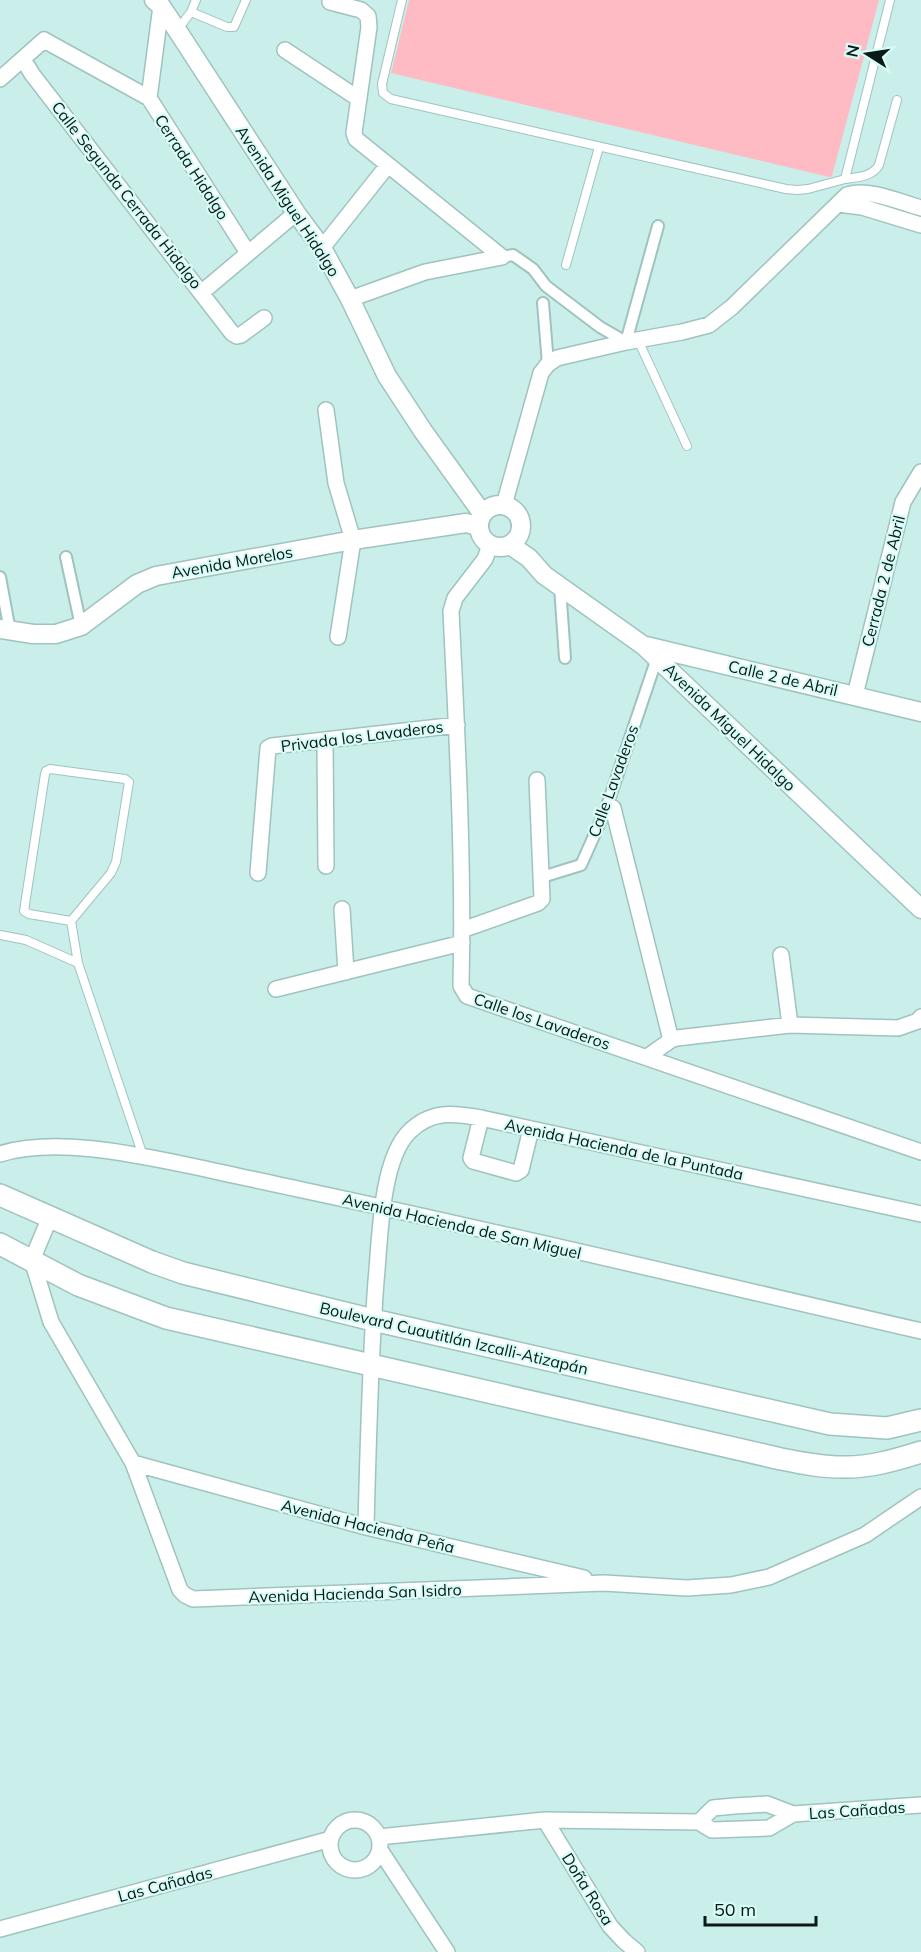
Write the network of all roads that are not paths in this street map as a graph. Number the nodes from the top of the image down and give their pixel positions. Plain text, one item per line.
1 (196, 0) edge
2 (246, 0) edge
3 (402, 0) edge
4 (890, 0) edge
5 (330, 2) dead end
6 (157, 3) edge
7 (191, 12) junction
8 (177, 30) junction
9 (285, 50) dead end
10 (23, 59) junction
11 (0, 79) edge
12 (149, 98) junction
13 (359, 99) junction
14 (897, 100) dead end
15 (599, 147) junction
16 (388, 165) junction
17 (844, 179) junction
18 (838, 204) junction
19 (921, 208) edge
20 (296, 213) junction
21 (921, 225) edge
22 (658, 226) dead end
23 (322, 248) junction
24 (248, 253) junction
25 (502, 257) junction
26 (567, 265) dead end
27 (201, 293) junction
28 (350, 299) junction
29 (543, 303) dead end
30 (264, 318) dead end
31 (632, 341) junction
32 (548, 364) junction
33 (326, 410) dead end
34 (687, 446) dead end
35 (921, 472) edge
36 (488, 513) junction
37 (353, 540) junction
38 (514, 541) junction
39 (490, 545) junction
40 (66, 557) dead end
41 (0, 577) edge
42 (560, 587) junction
43 (81, 626) junction
44 (5, 630) edge
45 (338, 637) dead end
46 (661, 656) junction
47 (565, 657) dead end
48 (855, 695) junction
49 (921, 712) edge
50 (457, 725) junction
51 (325, 740) junction
52 (537, 780) dead end
53 (613, 808) dead end
54 (326, 866) dead end
55 (258, 873) dead end
56 (542, 877) junction
57 (342, 909) dead end
58 (921, 909) edge
59 (71, 921) junction
60 (0, 935) edge
61 (462, 937) junction
62 (780, 955) dead end
63 (78, 963) junction
64 (346, 972) junction
65 (276, 989) dead end
66 (921, 1017) edge
67 (790, 1025) junction
68 (671, 1040) junction
69 (647, 1057) junction
70 (480, 1118) junction
71 (531, 1129) junction
72 (921, 1152) edge
73 (0, 1154) edge
74 (143, 1156) junction
75 (0, 1195) edge
76 (382, 1207) junction
77 (921, 1214) edge
78 (50, 1217) junction
79 (0, 1244) edge
80 (32, 1260) junction
81 (373, 1320) junction
82 (921, 1331) edge
83 (370, 1366) junction
84 (921, 1420) edge
85 (921, 1426) edge
86 (887, 1428) junction
87 (921, 1441) edge
88 (921, 1452) edge
89 (886, 1462) junction
90 (133, 1463) junction
91 (921, 1497) edge
92 (366, 1527) junction
93 (604, 1583) junction
94 (921, 1805) edge
95 (793, 1814) junction
96 (545, 1820) junction
97 (699, 1822) junction
98 (330, 1839) junction
99 (379, 1844) junction
100 (0, 1929) edge
101 (447, 1952) edge
102 (637, 1952) edge

1 - 7 lane
2 - 7 lane
3 - 15 lane
4 - 17 lane
5 - 13 street
6 - 8 street, Avenida Miguel Hidalgo
6 - 12 street, Cerrada Hidalgo
7 - 8 lane
8 - 20 street, Avenida Miguel Hidalgo
9 - 13 street
10 - 11 street
10 - 12 street
10 - 27 street, Calle Segunda Cerrada Hidalgo
12 - 24 street, Cerrada Hidalgo
13 - 16 street
14 - 17 lane
15 - 17 lane
15 - 26 lane
16 - 23 street
16 - 25 street
18 - 19 street
18 - 21 street
18 - 31 street
20 - 23 street, Avenida Miguel Hidalgo
20 - 24 street, Calle Segunda Cerrada Hidalgo
22 - 31 street
23 - 28 street, Avenida Miguel Hidalgo
24 - 27 street, Calle Segunda Cerrada Hidalgo
25 - 28 street
25 - 31 street
27 - 30 street
28 - 36 street, Avenida Miguel Hidalgo
29 - 32 street
31 - 32 street
31 - 34 lane
32 - 36 street
33 - 37 street
35 - 48 street, Cerrada 2 de Abril
36 - 37 street, Avenida Morelos
36 - 38 street
36 - 39 street
37 - 43 street, Avenida Morelos
37 - 45 street
38 - 39 street
38 - 42 street, Avenida Miguel Hidalgo
39 - 50 street, Calle los Lavaderos
40 - 43 street
41 - 44 street
42 - 46 street, Avenida Miguel Hidalgo
42 - 47 street
43 - 44 street, Avenida Morelos
46 - 48 street, Calle 2 de Abril
46 - 56 street, Calle Lavaderos
46 - 58 street, Avenida Miguel Hidalgo
48 - 49 street, Calle 2 de Abril
50 - 51 street, Privada los Lavaderos
50 - 61 street, Calle los Lavaderos
51 - 54 street
51 - 55 street, Privada los Lavaderos
52 - 56 street
53 - 68 street
56 - 61 street
57 - 64 street
59 - 59 lane
59 - 63 lane
60 - 63 lane
61 - 64 street
61 - 69 street, Calle los Lavaderos
62 - 67 street
63 - 74 lane
64 - 65 street
66 - 67 street
67 - 68 street
68 - 69 street
69 - 72 street, Calle los Lavaderos
70 - 71 street, Avenida Hacienda de la Puntada
70 - 71 street
70 - 76 street, Avenida Hacienda de la Puntada
71 - 77 street, Avenida Hacienda de la Puntada
73 - 74 street, Avenida Hacienda de San Miguel
74 - 76 street, Avenida Hacienda de San Miguel
75 - 78 main road, Boulevard Cuautitlán Izcalli-Atizapán
76 - 81 street, Avenida Hacienda de la Puntada
76 - 82 street, Avenida Hacienda de San Miguel
78 - 80 street
78 - 81 main road, Boulevard Cuautitlán Izcalli-Atizapán
79 - 80 main road
80 - 83 main road
80 - 90 street, Avenida Hacienda San Isidro
81 - 83 street, Avenida Hacienda de la Puntada
81 - 86 main road, Boulevard Cuautitlán Izcalli-Atizapán
83 - 89 main road
83 - 92 street, Avenida Hacienda de la Puntada
84 - 86 main road, Boulevard Cuautitlán Izcalli-Atizapán
85 - 86 main road
87 - 89 main road
88 - 89 main road
90 - 92 street, Avenida Hacienda Peña
90 - 93 street, Avenida Hacienda San Isidro
91 - 93 street, Avenida Hacienda San Isidro
92 - 93 street, Avenida Hacienda Peña
94 - 95 street, Las Cañadas
95 - 97 street, Las Cañadas
95 - 97 street, Las Cañadas
96 - 97 street, Las Cañadas
96 - 99 street, Las Cañadas
96 - 102 street, Doña Rosa
98 - 99 street
98 - 99 street
98 - 100 street, Las Cañadas
99 - 101 street

